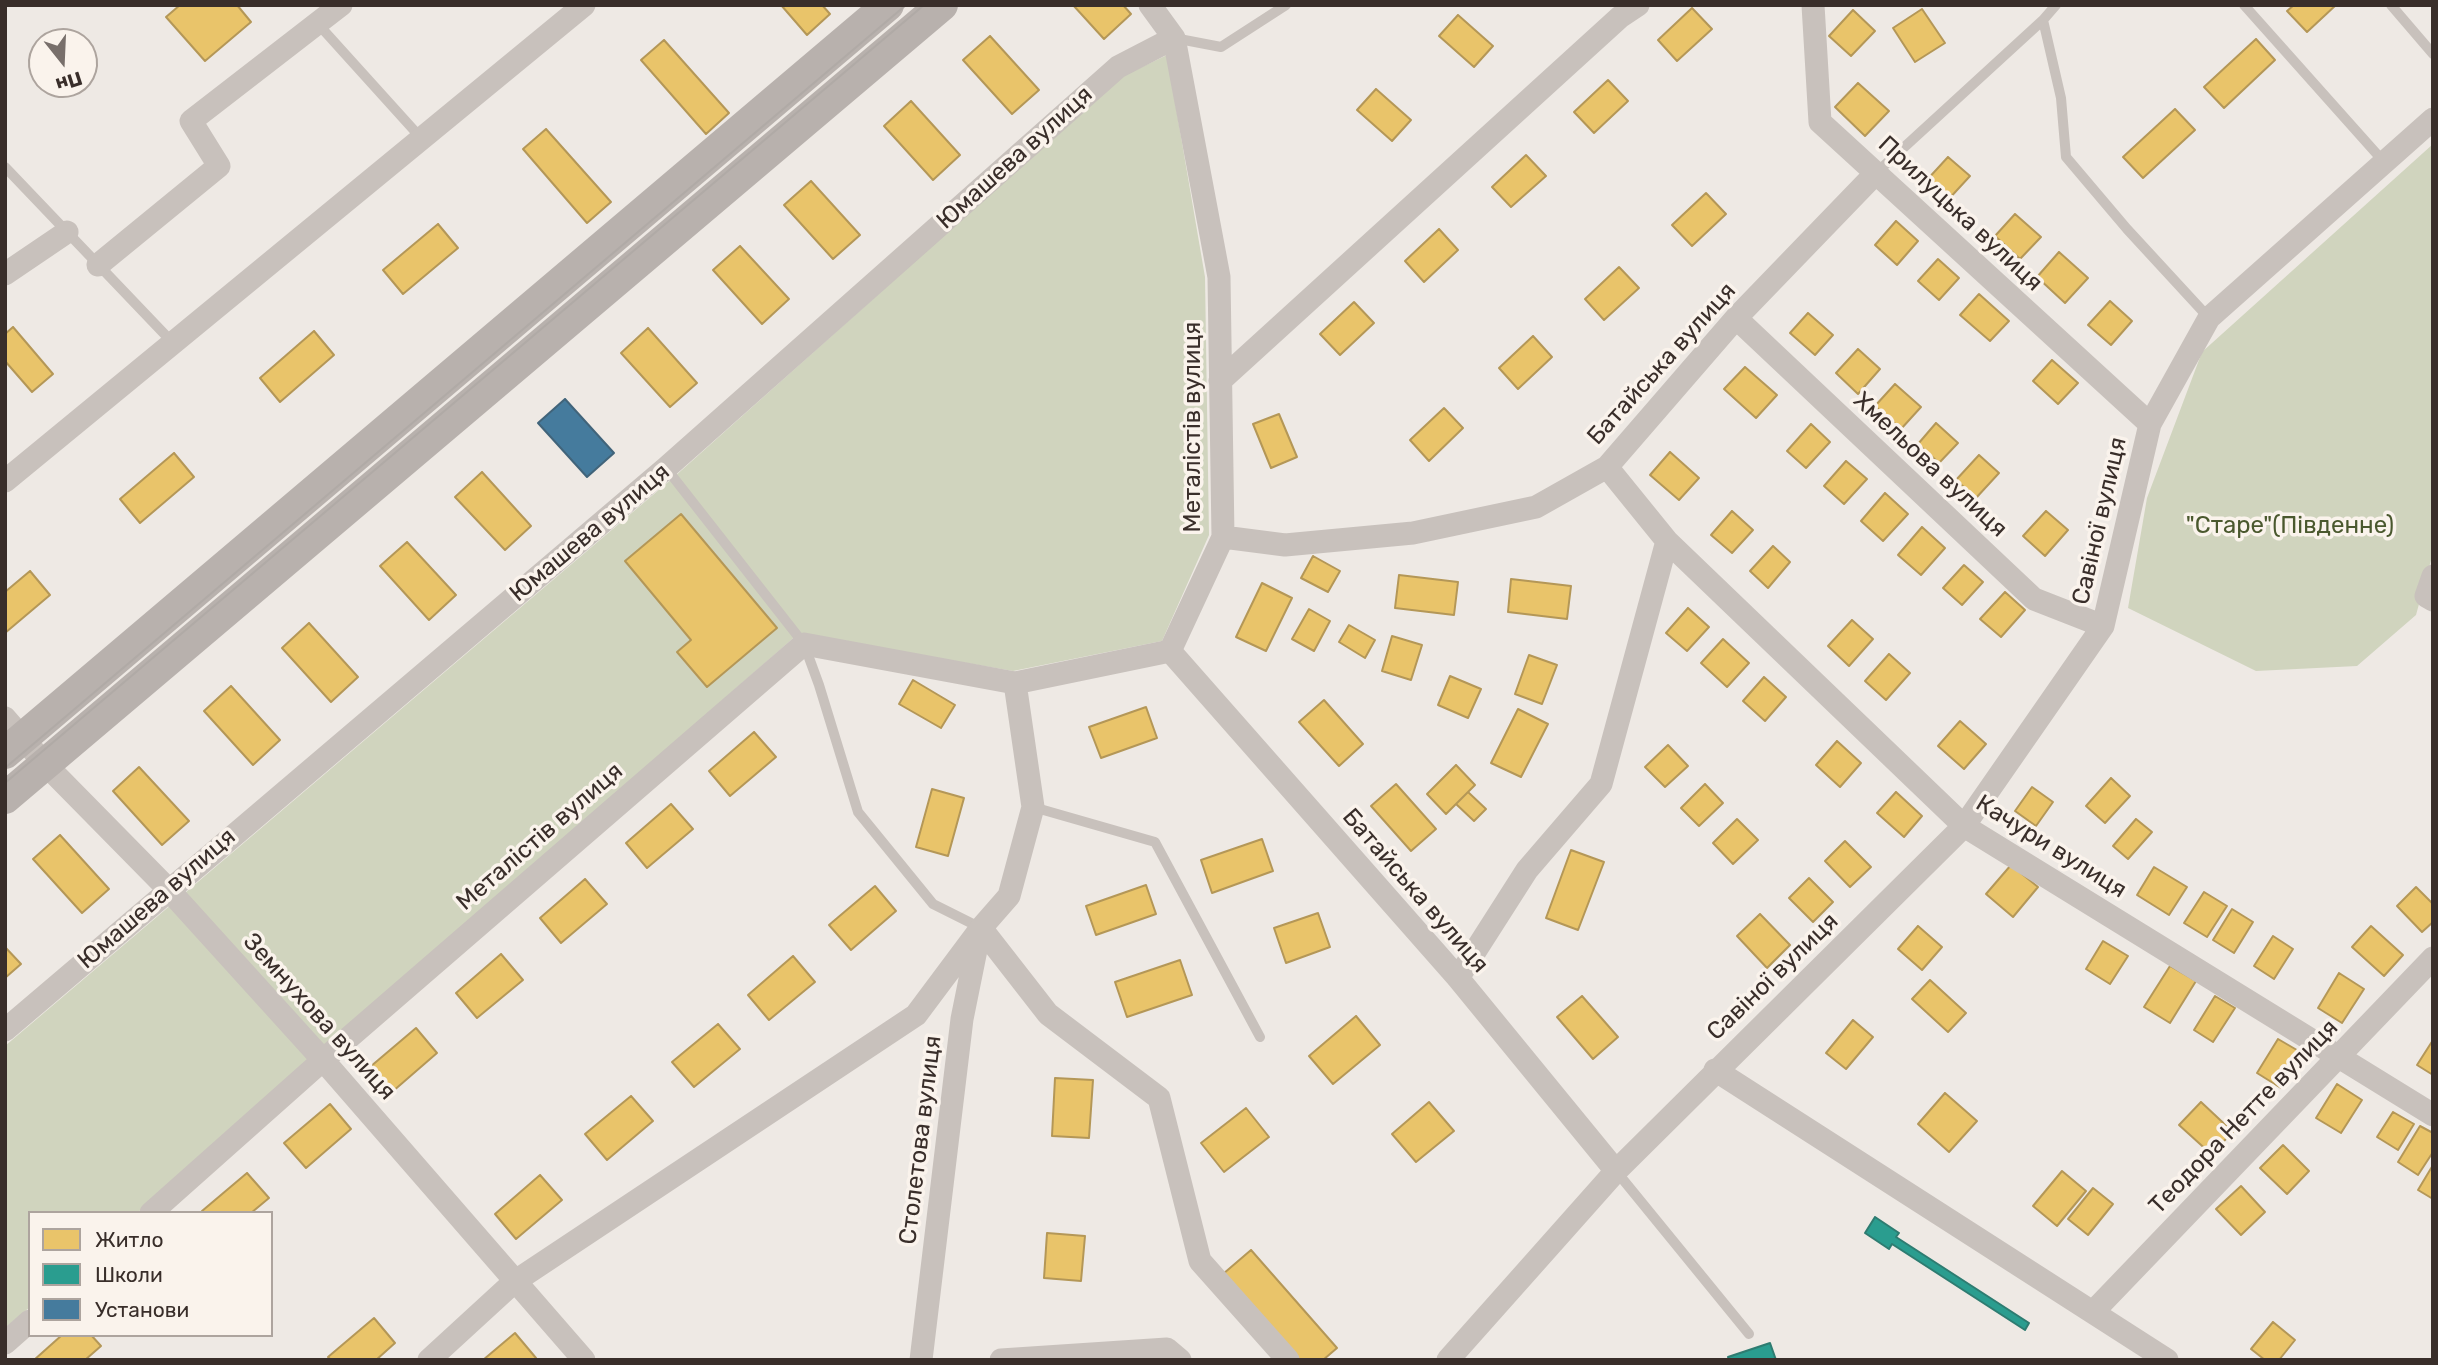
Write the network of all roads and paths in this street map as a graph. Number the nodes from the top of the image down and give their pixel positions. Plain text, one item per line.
1 (341, 5) edge
2 (584, 5) edge
3 (888, 5) edge
4 (942, 5) edge
5 (1150, 5) edge
6 (1286, 5) edge
7 (1638, 5) edge
8 (1813, 5) edge
9 (2056, 5) edge
10 (2244, 5) edge
11 (2391, 5) edge
12 (2043, 20) junction
13 (318, 24) junction
14 (1174, 38) junction
15 (2433, 54) edge
16 (2433, 119) edge
17 (422, 138) junction
18 (2384, 162) junction
19 (5, 167) edge
20 (1876, 173) junction
21 (66, 232) junction
22 (98, 265) junction
23 (5, 274) edge
24 (2209, 317) junction
25 (1735, 318) junction
26 (173, 343) junction
27 (1220, 381) junction
28 (2150, 424) junction
29 (1607, 467) junction
30 (666, 468) junction
31 (5, 481) edge
32 (1223, 537) junction
33 (1667, 541) junction
34 (2103, 626) junction
35 (804, 644) junction
36 (1170, 651) junction
37 (1015, 683) junction
38 (11, 736) edge
39 (45, 764) junction
40 (5, 798) edge
41 (1032, 807) junction
42 (1964, 827) junction
43 (168, 889) junction
44 (981, 928) junction
45 (2433, 958) edge
46 (1458, 978) junction
47 (5, 1030) edge
48 (1260, 1037) dead end
49 (2339, 1056) junction
50 (323, 1059) junction
51 (1715, 1070) junction
52 (2433, 1115) edge
53 (1616, 1171) junction
54 (153, 1211) edge
55 (514, 1282) junction
56 (2093, 1312) junction
57 (28, 1323) edge
58 (1749, 1334) dead end
59 (5, 1343) edge
60 (429, 1360) edge
61 (584, 1360) edge
62 (920, 1360) edge
63 (1001, 1360) edge
64 (1180, 1360) edge
65 (1288, 1360) edge
66 (1448, 1360) edge
67 (2167, 1360) edge

1 - 13 street
2 - 17 street
3 - 38 main road
4 - 39 main road
5 - 14 street
6 - 14 lane
7 - 27 street
8 - 20 street, Прилуцька вулиця
9 - 12 lane, Батайська вулиця
10 - 18 lane
11 - 15 lane
12 - 20 lane, Батайська вулиця
12 - 24 lane
13 - 17 lane
13 - 22 street
14 - 27 street, Металістів вулиця
14 - 30 street, Юмашева вулиця
16 - 18 street, Савіної вулиця
17 - 26 street
18 - 24 street, Савіної вулиця
19 - 21 lane
20 - 25 street, Батайська вулиця
20 - 28 street, Прилуцька вулиця
21 - 22 lane
21 - 23 street
22 - 26 lane
24 - 28 street, Савіної вулиця
25 - 29 street, Батайська вулиця
25 - 34 street, Хмельова вулиця
26 - 31 street
27 - 32 street, Металістів вулиця
28 - 34 street, Савіної вулиця
29 - 32 street, Батайська вулиця
29 - 33 street, Качури вулиця
30 - 35 lane
30 - 43 street, Юмашева вулиця
32 - 36 street, Металістів вулиця
33 - 42 street, Качури вулиця
33 - 46 street
34 - 42 street, Савіної вулиця
35 - 37 street
35 - 44 lane
35 - 50 street, Металістів вулиця
36 - 37 street
36 - 46 street, Батайська вулиця
37 - 41 street
38 - 39 street, Земнухова вулиця
39 - 40 main road
39 - 43 street, Земнухова вулиця
41 - 44 street
41 - 48 lane
42 - 49 street, Качури вулиця
42 - 51 street, Савіної вулиця
43 - 47 street, Юмашева вулиця
43 - 50 street, Земнухова вулиця
44 - 55 street
44 - 62 street, Столетова вулиця
44 - 65 street
45 - 49 street, Теодора Нетте вулиця
46 - 53 street, Батайська вулиця
49 - 52 street, Качури вулиця
49 - 56 street, Теодора Нетте вулиця
50 - 54 street, Металістів вулиця
50 - 55 street, Земнухова вулиця
51 - 53 street, Савіної вулиця
51 - 56 street, Савіної вулиця
53 - 58 lane
53 - 66 street, Савіної вулиця
55 - 60 street
55 - 61 street, Земнухова вулиця
56 - 67 street, Савіної вулиця
57 - 59 street
63 - 64 street

